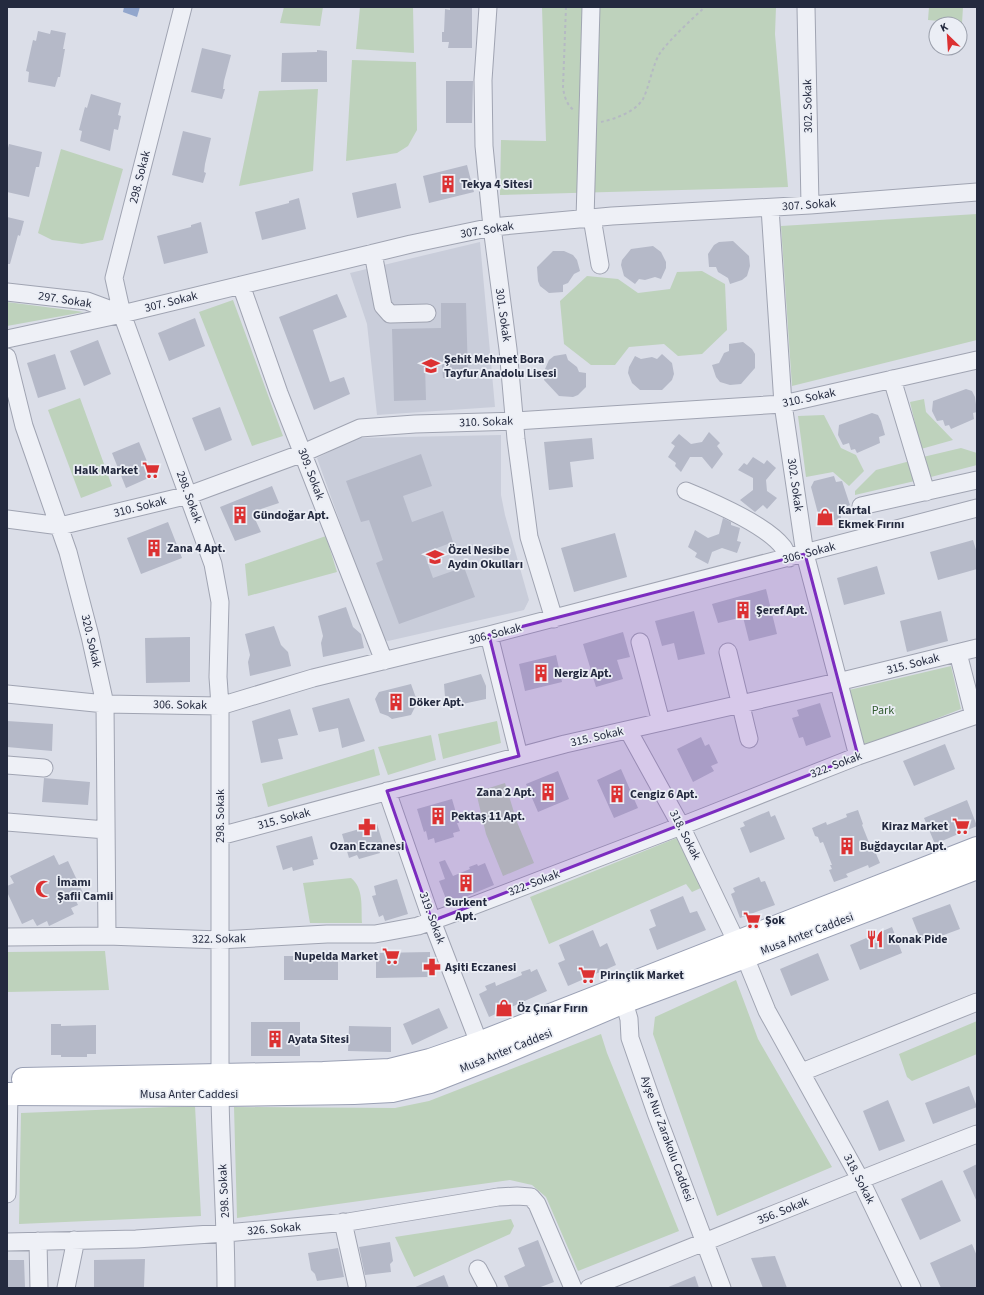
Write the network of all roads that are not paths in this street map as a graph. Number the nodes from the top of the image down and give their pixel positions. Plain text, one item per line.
1 (183, 7) edge
2 (488, 7) edge
3 (591, 7) edge
4 (806, 7) edge
5 (977, 192) edge
6 (810, 205) junction
7 (770, 208) junction
8 (588, 218) junction
9 (492, 227) junction
10 (373, 253) junction
11 (600, 265) dead end
12 (242, 285) junction
13 (7, 292) edge
14 (427, 313) dead end
15 (122, 314) junction
16 (7, 339) edge
17 (7, 357) edge
18 (977, 360) edge
19 (892, 379) junction
20 (783, 404) junction
21 (514, 421) junction
22 (303, 453) junction
23 (977, 480) edge
24 (686, 491) dead end
25 (926, 492) junction
26 (188, 495) junction
27 (861, 506) dead end
28 (977, 508) edge
29 (7, 519) edge
30 (60, 526) junction
31 (797, 556) junction
32 (554, 619) junction
33 (489, 635) junction
34 (640, 642) dead end
35 (977, 648) edge
36 (728, 652) dead end
37 (958, 653) junction
38 (384, 661) junction
39 (839, 682) junction
40 (7, 694) edge
41 (105, 704) junction
42 (740, 704) junction
43 (220, 706) junction
44 (976, 721) edge
45 (661, 722) junction
46 (628, 730) junction
47 (748, 739) dead end
48 (519, 756) junction
49 (858, 756) junction
50 (7, 765) edge
51 (44, 768) dead end
52 (387, 791) junction
53 (7, 822) edge
54 (681, 826) junction
55 (106, 830) junction
56 (220, 836) junction
57 (977, 848) edge
58 (977, 868) edge
59 (432, 921) junction
60 (107, 936) junction
61 (7, 937) edge
62 (220, 940) junction
63 (741, 950) junction
64 (621, 995) junction
65 (977, 1002) edge
66 (479, 1043) junction
67 (802, 1072) junction
68 (220, 1085) junction
69 (8, 1089) edge
70 (977, 1134) edge
71 (7, 1156) edge
72 (860, 1179) junction
73 (7, 1194) edge
74 (343, 1222) junction
75 (226, 1233) junction
76 (74, 1240) junction
77 (38, 1241) junction
78 (7, 1242) edge
79 (706, 1242) junction
80 (478, 1269) dead end
81 (357, 1285) dead end
82 (39, 1288) edge
83 (66, 1288) edge
84 (226, 1288) edge
85 (488, 1288) edge
86 (573, 1288) edge
87 (589, 1288) edge
88 (722, 1288) edge
89 (912, 1288) edge

1 - 15 street, 298. Sokak
2 - 9 street, 301. Sokak
3 - 8 street
4 - 6 street, 302. Sokak
5 - 6 street, 307. Sokak
6 - 7 street, 307. Sokak
7 - 8 street, 307. Sokak
7 - 20 street, 302. Sokak
8 - 9 street, 307. Sokak
8 - 11 street
9 - 10 street, 307. Sokak
9 - 21 street, 301. Sokak
10 - 12 street, 307. Sokak
10 - 14 street
12 - 15 street, 307. Sokak
12 - 22 street, 309. Sokak
13 - 15 street, 297. Sokak
15 - 16 street, 307. Sokak
15 - 26 street, 298. Sokak
17 - 30 street, 320. Sokak
18 - 19 street, 310. Sokak
19 - 20 street, 310. Sokak
19 - 25 street
20 - 21 street, 310. Sokak
20 - 31 street, 302. Sokak
21 - 22 street, 310. Sokak
21 - 32 street, 301. Sokak
22 - 26 street, 310. Sokak
22 - 38 street, 309. Sokak
23 - 25 street
24 - 31 street
25 - 27 street
26 - 30 street, 310. Sokak
26 - 43 street, 298. Sokak
28 - 31 street, 306. Sokak
29 - 30 street, 310. Sokak
30 - 41 street, 320. Sokak
31 - 32 street, 306. Sokak
31 - 39 street, 302. Sokak
32 - 33 street, 306. Sokak
33 - 38 street, 306. Sokak
33 - 48 street
34 - 45 street
35 - 37 street, 315. Sokak
36 - 42 street
37 - 39 street, 315. Sokak
37 - 44 street, 322. Sokak
38 - 43 street, 306. Sokak
39 - 42 street, 315. Sokak
39 - 49 street, 302. Sokak
40 - 41 street, 306. Sokak
41 - 43 street, 306. Sokak
41 - 55 street, 320. Sokak
42 - 45 street, 315. Sokak
42 - 47 street
43 - 56 street, 298. Sokak
44 - 49 street, 322. Sokak
45 - 46 street, 315. Sokak
46 - 48 street, 315. Sokak
46 - 54 street, 318. Sokak
48 - 52 street, 315. Sokak
49 - 54 street, 322. Sokak
50 - 51 street
52 - 56 street, 315. Sokak
52 - 59 street, 319. Sokak
53 - 55 street
54 - 59 street, 322. Sokak
54 - 63 street, 318. Sokak
55 - 60 street, 320. Sokak
56 - 62 street, 298. Sokak
57 - 63 main road, Musa Anter Caddesi
58 - 63 main road, Musa Anter Caddesi
59 - 62 street, 322. Sokak
59 - 66 street, 319. Sokak
60 - 61 street, 322. Sokak
60 - 62 street, 322. Sokak
62 - 68 street, 298. Sokak
63 - 64 main road, Musa Anter Caddesi
63 - 67 street, 318. Sokak
64 - 66 main road, Musa Anter Caddesi
64 - 68 main road, Musa Anter Caddesi
64 - 79 street, Ayşe Nur Zarakolu Caddesi
65 - 67 street
66 - 68 main road, Musa Anter Caddesi
67 - 72 street, 318. Sokak
68 - 69 main road, Musa Anter Caddesi
68 - 75 street, 298. Sokak
69 - 71 street
70 - 72 street, 356. Sokak
71 - 73 street
72 - 79 street, 356. Sokak
72 - 89 street, 318. Sokak
74 - 75 street, 326. Sokak
74 - 81 street
74 - 86 street, 326. Sokak
75 - 76 street, 326. Sokak
75 - 84 street, 298. Sokak
76 - 77 street, 326. Sokak
76 - 83 street
77 - 78 street, 326. Sokak
77 - 82 street
79 - 87 street, 356. Sokak
79 - 88 street, Ayşe Nur Zarakolu Caddesi
80 - 85 street

